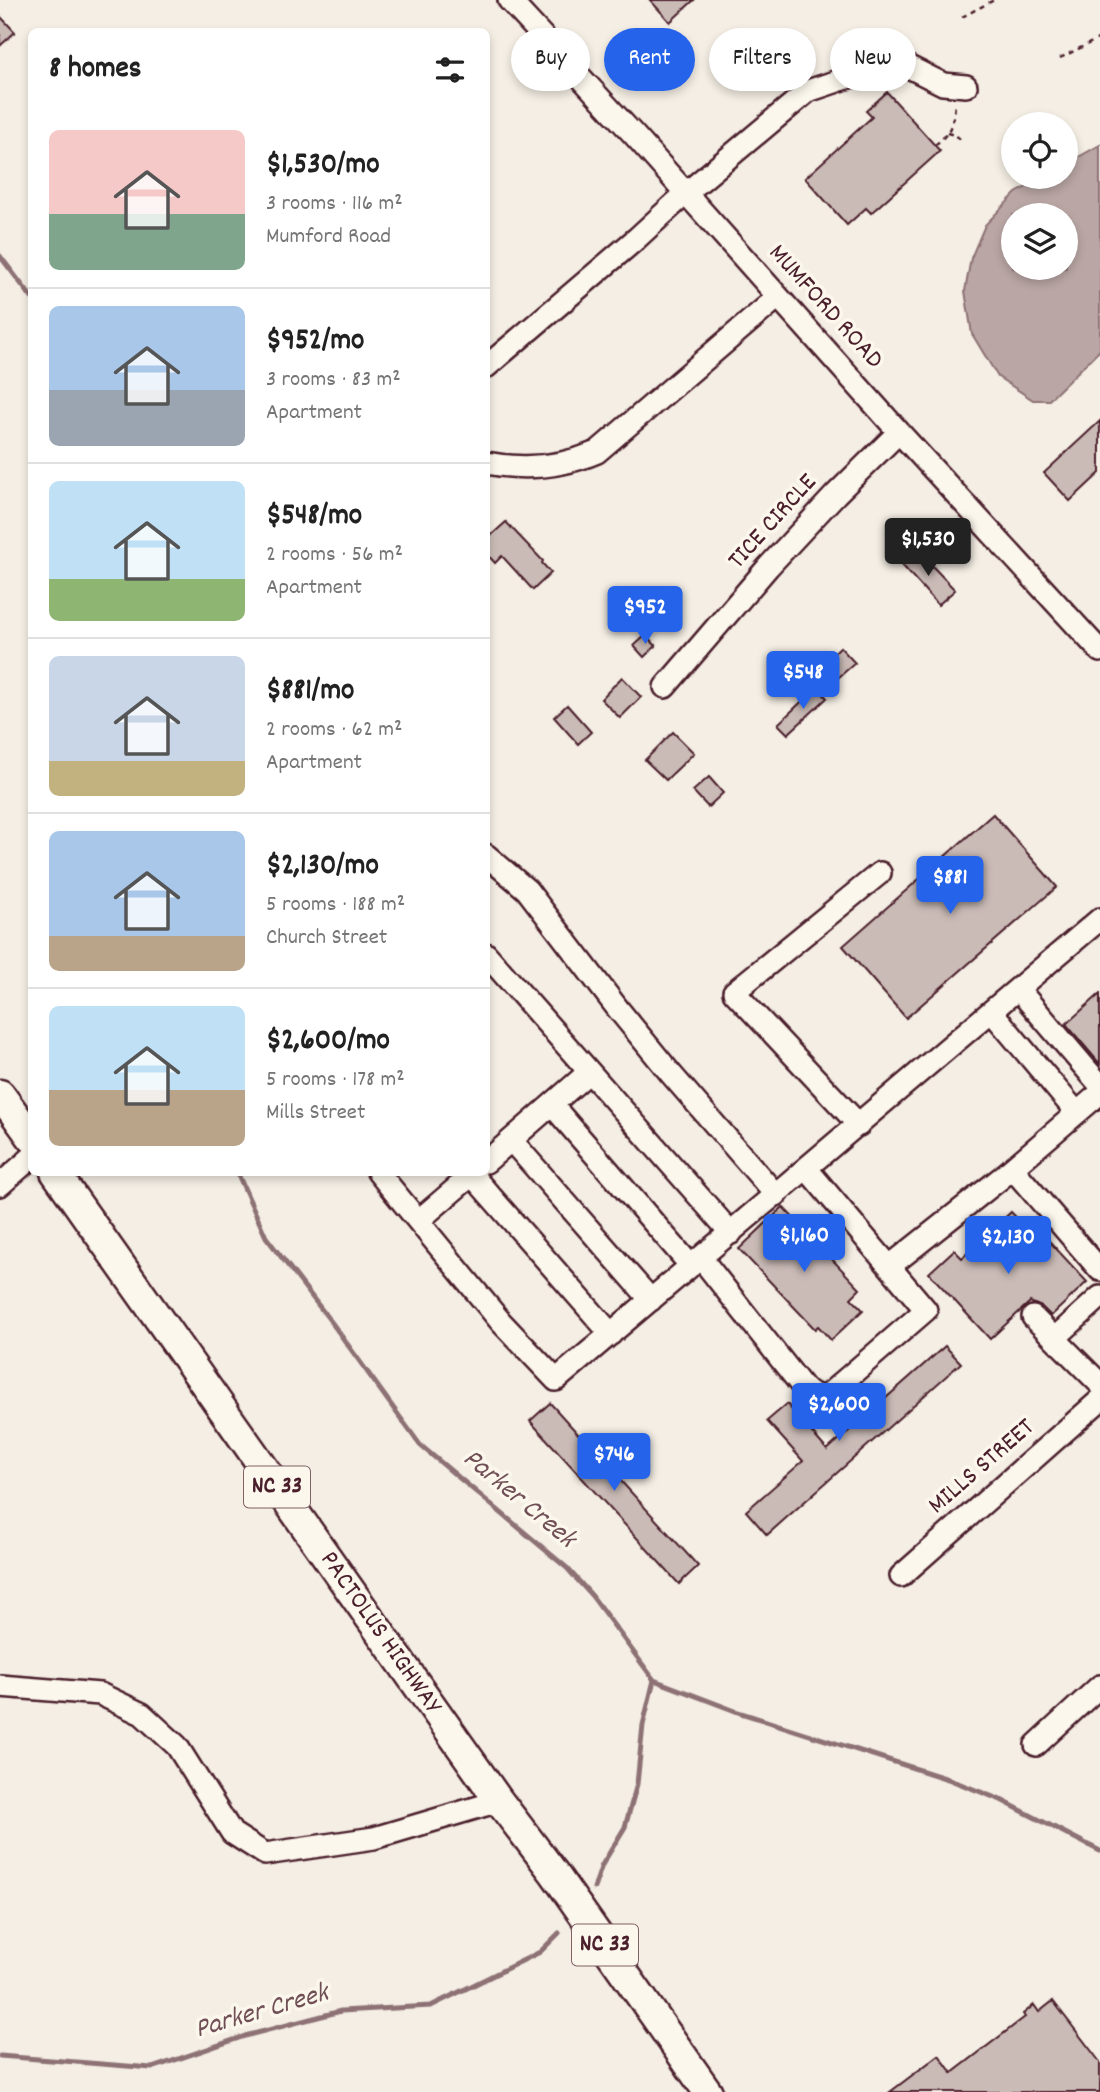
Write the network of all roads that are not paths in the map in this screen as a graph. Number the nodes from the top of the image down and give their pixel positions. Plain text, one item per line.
1 (509, 0) edge
2 (961, 94) road end
3 (685, 194) junction
4 (778, 297) junction
5 (490, 364) edge
6 (899, 432) junction
7 (490, 463) edge
8 (1100, 651) edge
9 (665, 687) dead end
10 (490, 858) edge
11 (880, 873) dead end
12 (1100, 919) edge
13 (490, 959) edge
14 (1018, 989) junction
15 (992, 1012) junction
16 (589, 1072) junction
17 (1100, 1087) edge
18 (0, 1094) edge
19 (552, 1105) junction
20 (1077, 1113) junction
21 (859, 1125) junction
22 (28, 1133) edge
23 (512, 1140) junction
24 (490, 1159) edge
25 (28, 1160) edge
26 (807, 1169) junction
27 (1013, 1169) junction
28 (58, 1176) edge
29 (381, 1176) edge
30 (471, 1176) edge
31 (483, 1176) edge
32 (0, 1185) edge
33 (776, 1195) junction
34 (418, 1221) junction
35 (731, 1233) junction
36 (696, 1262) junction
37 (890, 1266) junction
38 (1100, 1270) edge
39 (1100, 1297) edge
40 (651, 1300) junction
41 (1033, 1317) dead end
42 (611, 1334) junction
43 (1055, 1338) junction
44 (1100, 1384) edge
45 (1100, 1400) edge
46 (901, 1576) dead end
47 (0, 1686) edge
48 (1100, 1686) edge
49 (1036, 1745) dead end
50 (499, 1801) junction
51 (708, 2092) edge

1 - 3 street, MUMFORD ROAD
2 - 3 street
3 - 4 street, MUMFORD ROAD
3 - 5 street
4 - 6 street, MUMFORD ROAD
4 - 7 street
6 - 8 street, MUMFORD ROAD
6 - 9 street, TICE CIRCLE
10 - 33 street
11 - 21 street
12 - 14 street
13 - 16 street
14 - 15 street
14 - 17 street
15 - 20 street
15 - 21 street
16 - 19 street
16 - 35 street
17 - 20 street
18 - 22 main road
19 - 23 street
19 - 36 street
20 - 27 street
21 - 26 street
23 - 24 street
23 - 40 street
25 - 32 street
26 - 33 street
26 - 37 street
27 - 37 street
27 - 38 street
28 - 50 main road, PACTOLUS HIGHWAY / NC 33
29 - 34 street
30 - 34 street
31 - 42 street
33 - 35 street
34 - 42 street
35 - 36 street
36 - 37 street
36 - 40 street
39 - 43 street
40 - 42 street
41 - 43 street
43 - 44 street
45 - 46 street, MILLS STREET
47 - 50 street
48 - 49 street
50 - 51 main road, PACTOLUS HIGHWAY / NC 33

